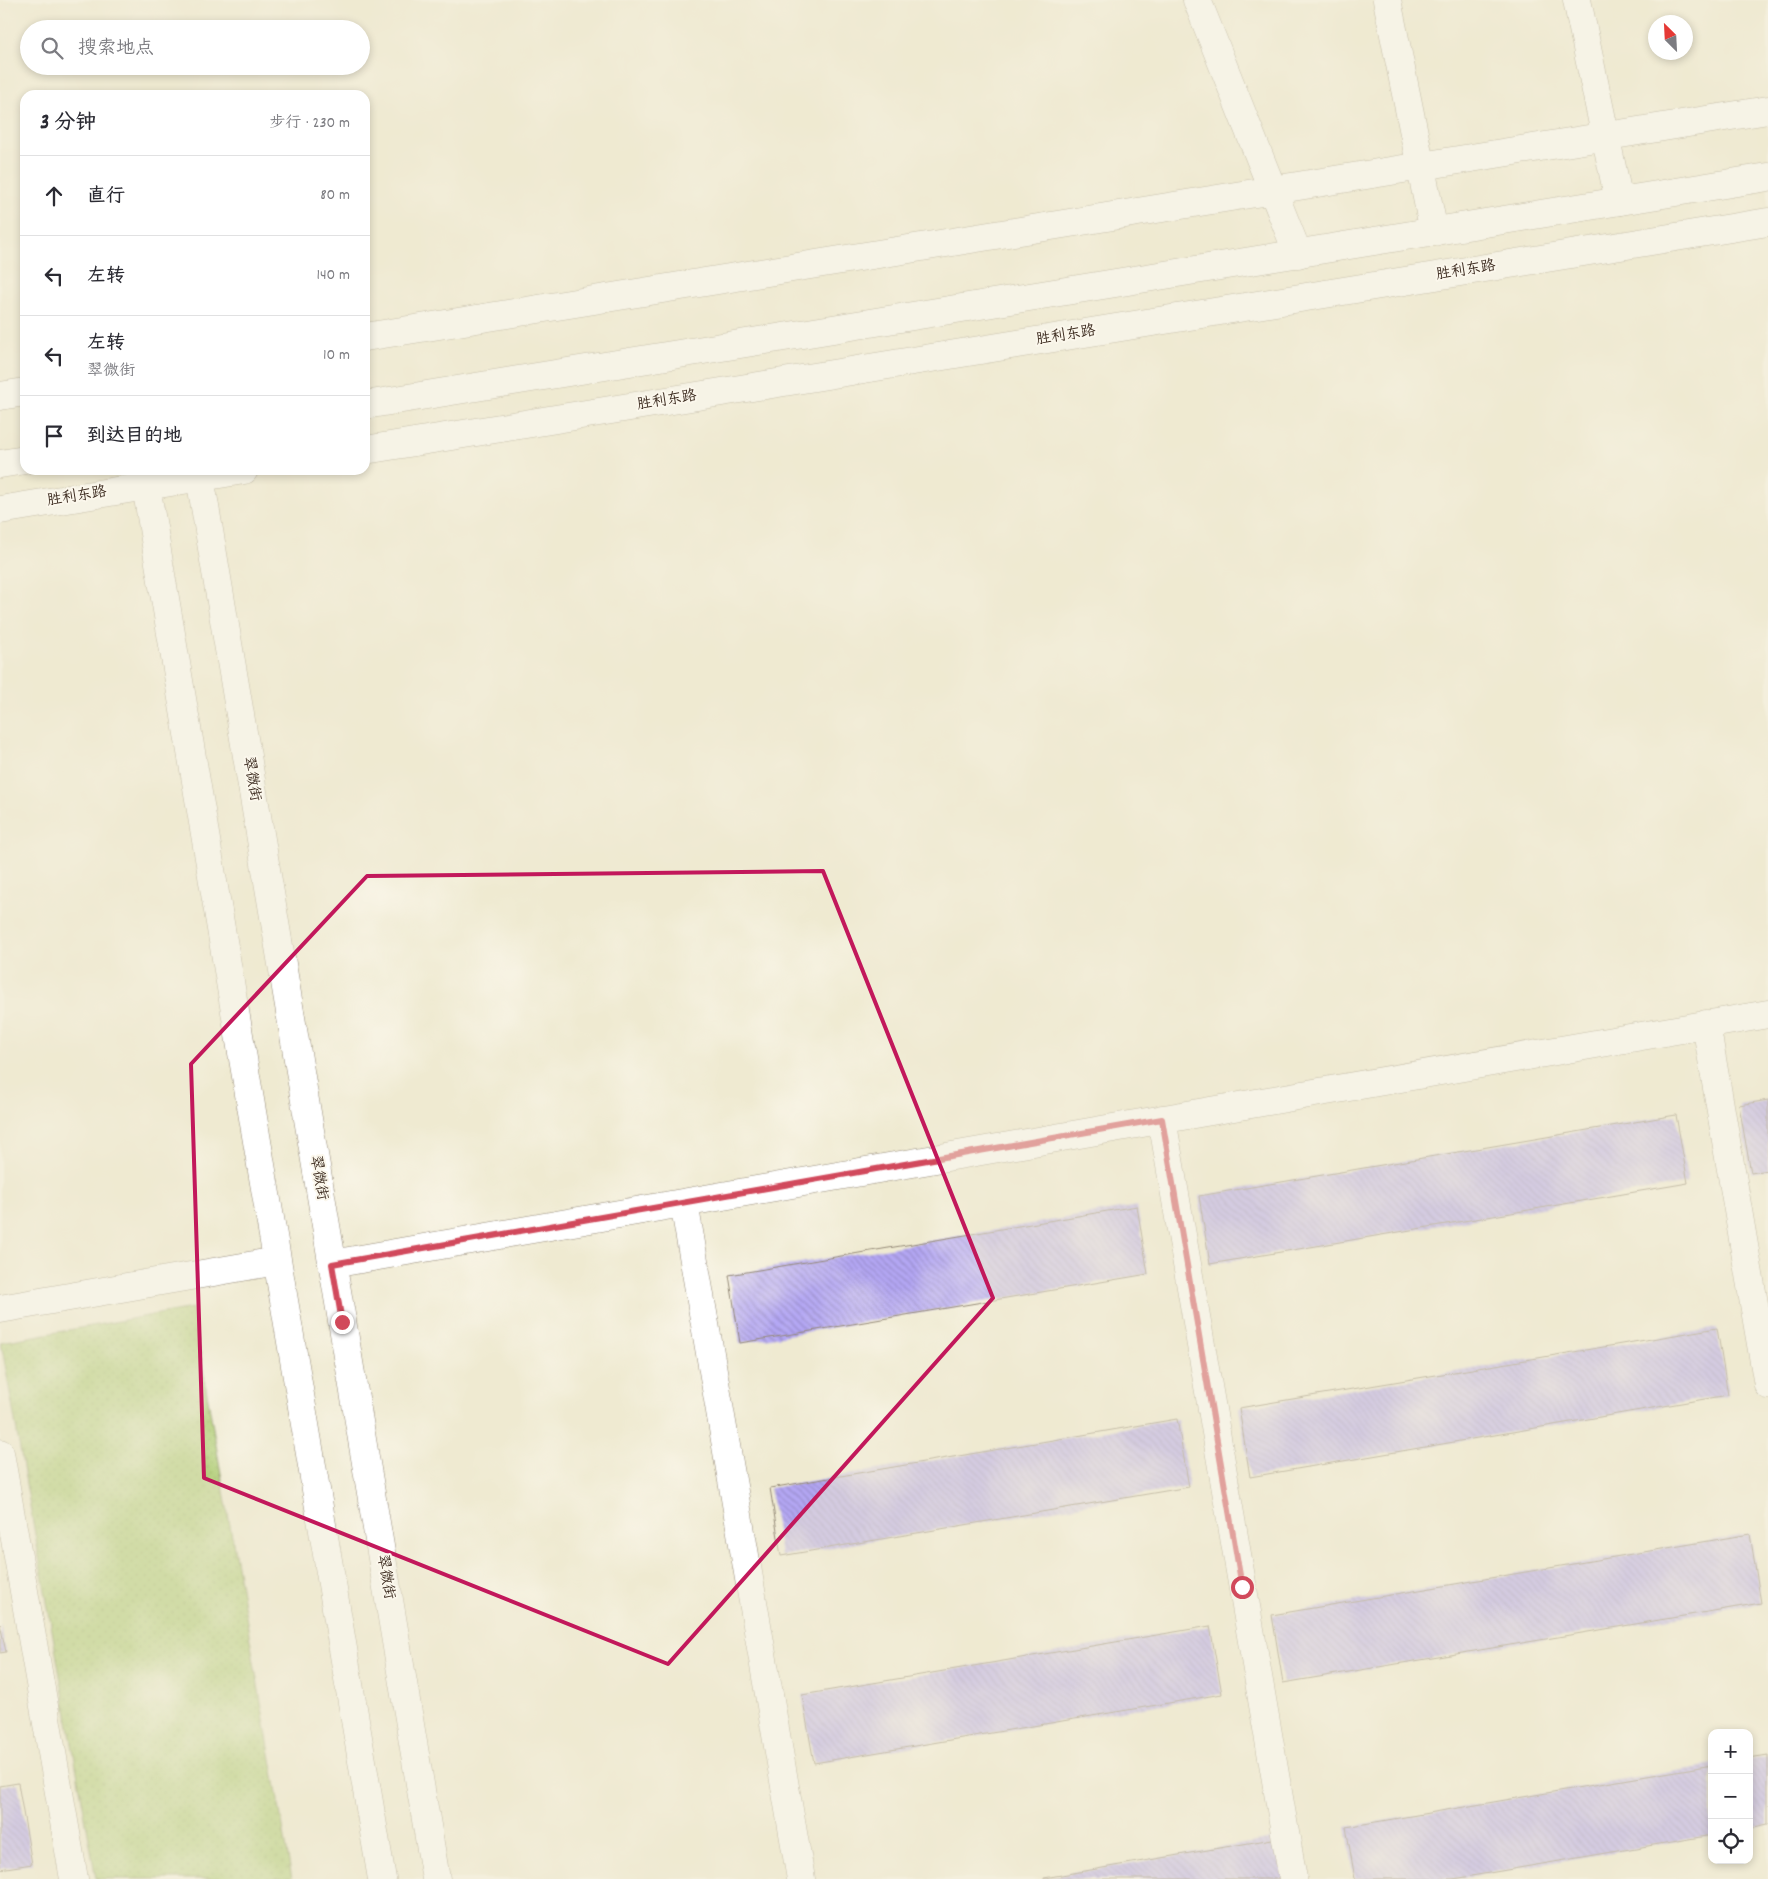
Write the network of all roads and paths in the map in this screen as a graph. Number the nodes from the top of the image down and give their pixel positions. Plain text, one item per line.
1 (1197, 0) edge
2 (1387, 0) edge
3 (1577, 0) edge
4 (1768, 110) edge
5 (1605, 136) junction
6 (1420, 166) junction
7 (1768, 177) edge
8 (1272, 190) junction
9 (1619, 202) junction
10 (1768, 222) edge
11 (1434, 232) junction
12 (1298, 254) junction
13 (370, 336) edge
14 (20, 393) edge
15 (0, 396) edge
16 (370, 404) edge
17 (370, 449) edge
18 (20, 461) edge
19 (0, 464) edge
20 (213, 475) edge
21 (200, 477) junction
22 (146, 486) junction
23 (0, 510) edge
24 (1768, 1014) edge
25 (1706, 1024) junction
26 (1162, 1119) junction
27 (684, 1203) junction
28 (278, 1261) junction
29 (332, 1264) junction
30 (0, 1309) edge
31 (1768, 1385) edge
32 (0, 1453) edge
33 (74, 1879) edge
34 (382, 1879) edge
35 (436, 1879) edge
36 (801, 1879) edge
37 (1293, 1879) edge

1 - 8 street
2 - 6 street
3 - 5 street
4 - 5 street
5 - 6 street
5 - 9 street
6 - 8 street
6 - 11 street
7 - 9 street
8 - 12 street
8 - 13 street
9 - 11 street
10 - 17 street, 胜利东路
11 - 12 street
12 - 16 street
14 - 15 street
18 - 19 street
20 - 21 street, 胜利东路
21 - 22 street, 胜利东路
21 - 29 street, 翠微街
22 - 23 street, 胜利东路
22 - 28 street
24 - 25 street
25 - 26 street
25 - 31 street
26 - 27 street
26 - 37 street
27 - 29 street
27 - 36 street
28 - 30 street
28 - 34 street
29 - 35 street, 翠微街
32 - 33 street

